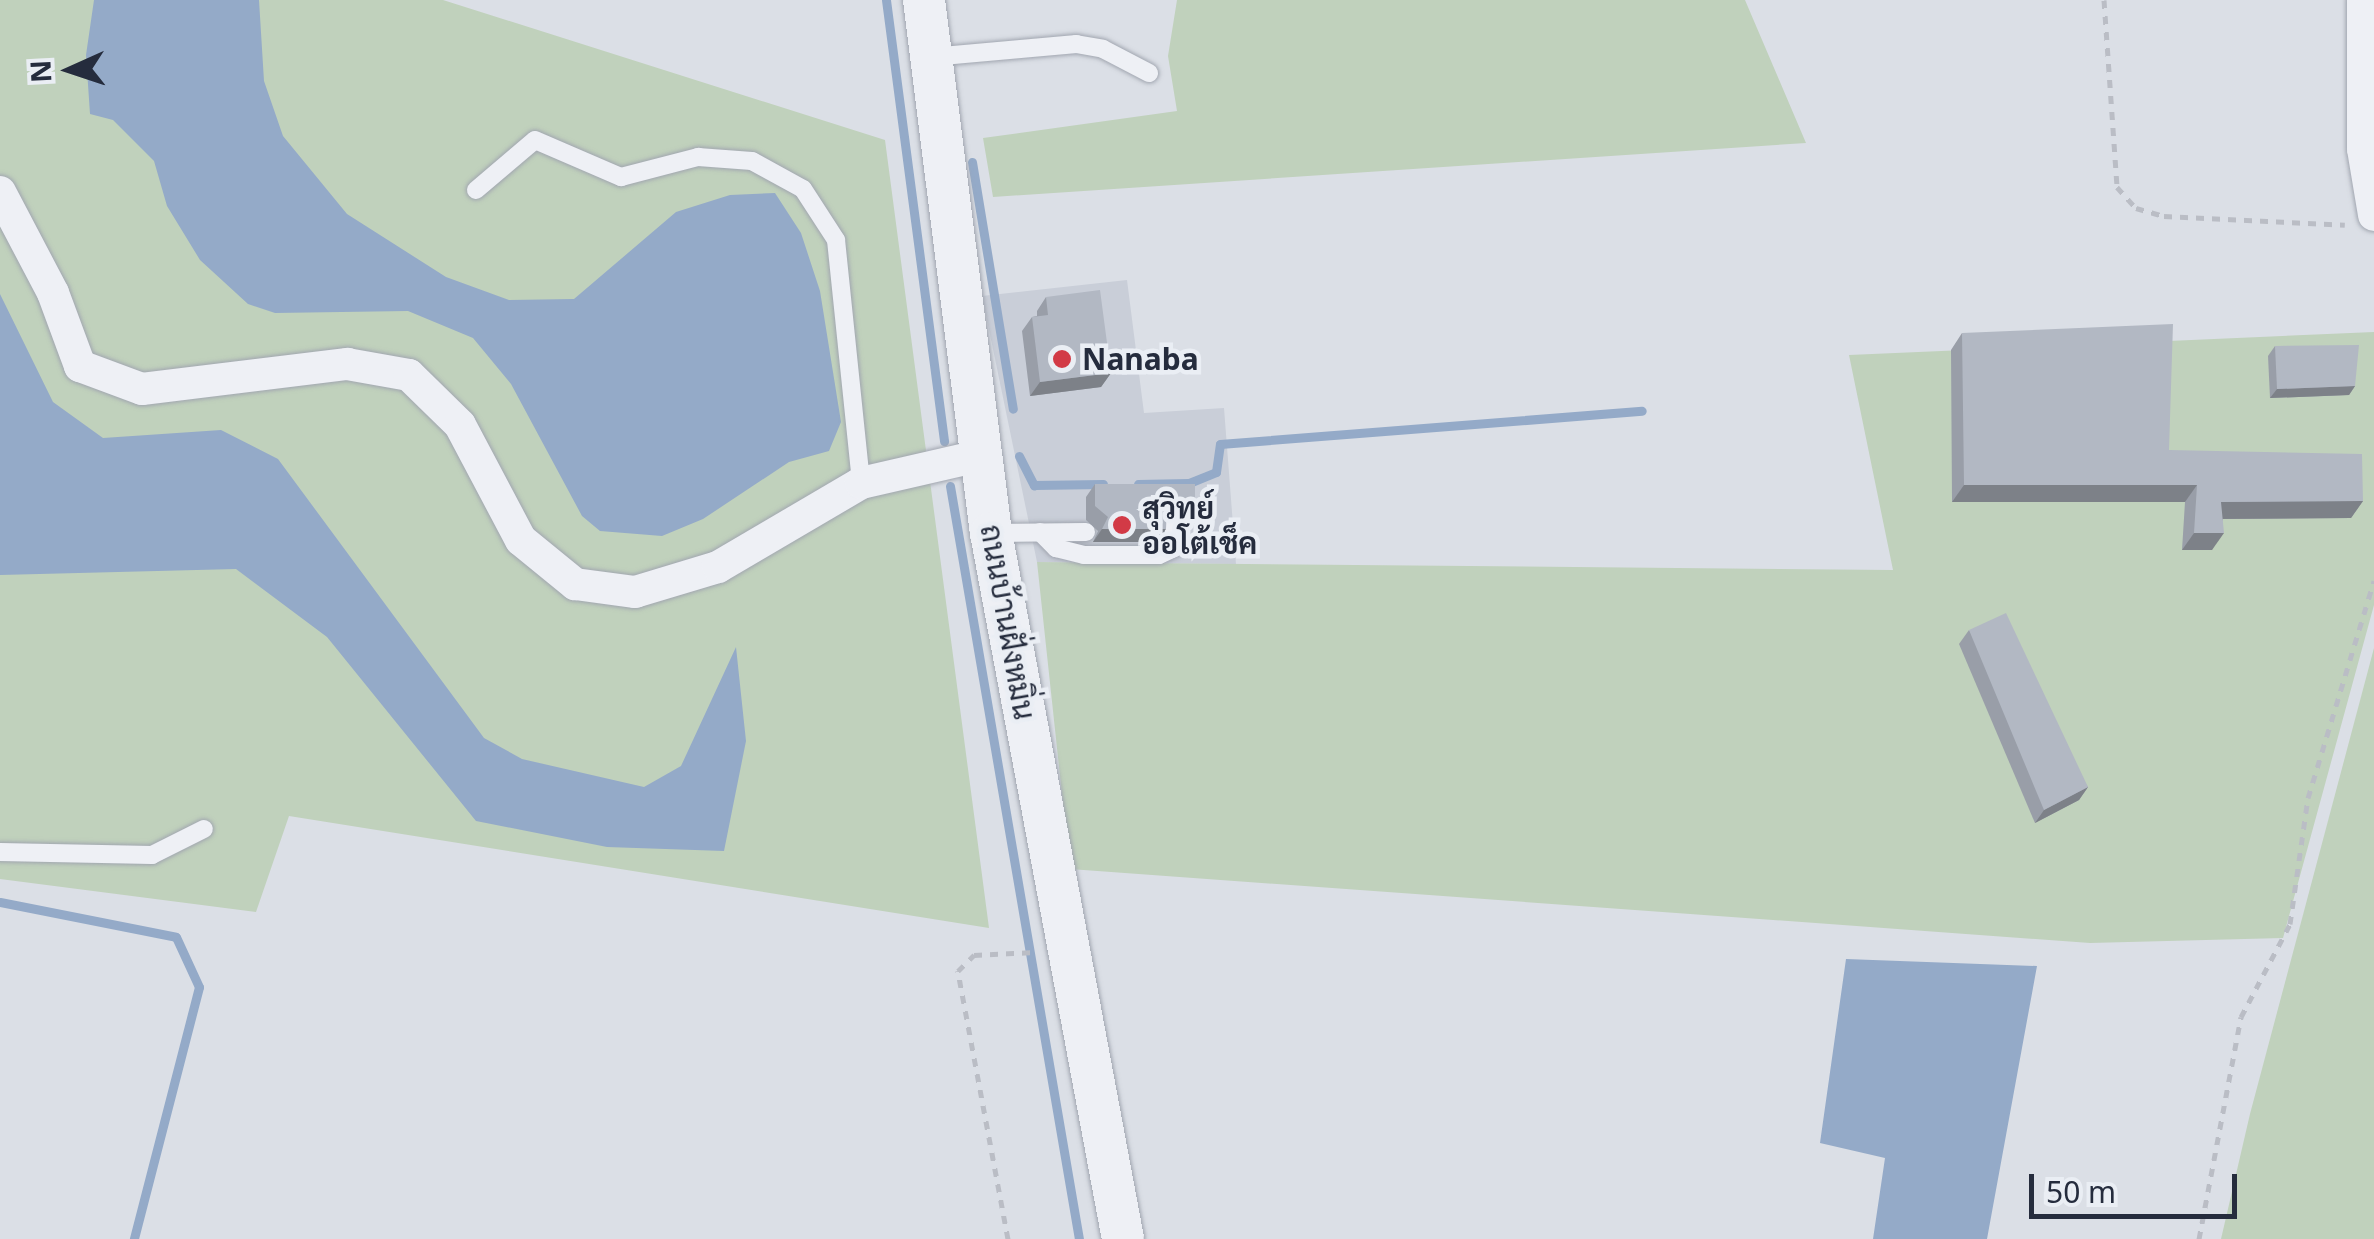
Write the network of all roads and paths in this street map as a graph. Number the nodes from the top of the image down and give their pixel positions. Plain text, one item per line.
1 (924, 0) edge
2 (2104, 0) edge
3 (2364, 0) edge
4 (931, 57) junction
5 (1149, 73) dead end
6 (476, 190) dead end
7 (0, 192) edge
8 (2364, 220) edge
9 (979, 456) junction
10 (861, 483) junction
11 (1174, 524) edge
12 (1040, 532) junction
13 (1086, 532) dead end
14 (992, 533) junction
15 (2374, 581) edge
16 (204, 829) dead end
17 (0, 852) edge
18 (1041, 952) dead end
19 (1008, 1239) edge
20 (1123, 1239) edge
21 (2199, 1239) edge

1 - 4 street, ถนนบ้านฝั่งหมิ่น
2 - 8 path
3 - 8 street
4 - 5 lane
4 - 9 street, ถนนบ้านฝั่งหมิ่น
6 - 10 lane
7 - 10 street
9 - 10 street
9 - 14 street, ถนนบ้านฝั่งหมิ่น
11 - 12 lane
12 - 13 lane
12 - 14 lane
14 - 20 street, ถนนบ้านฝั่งหมิ่น
15 - 21 path
16 - 17 lane
18 - 19 path

